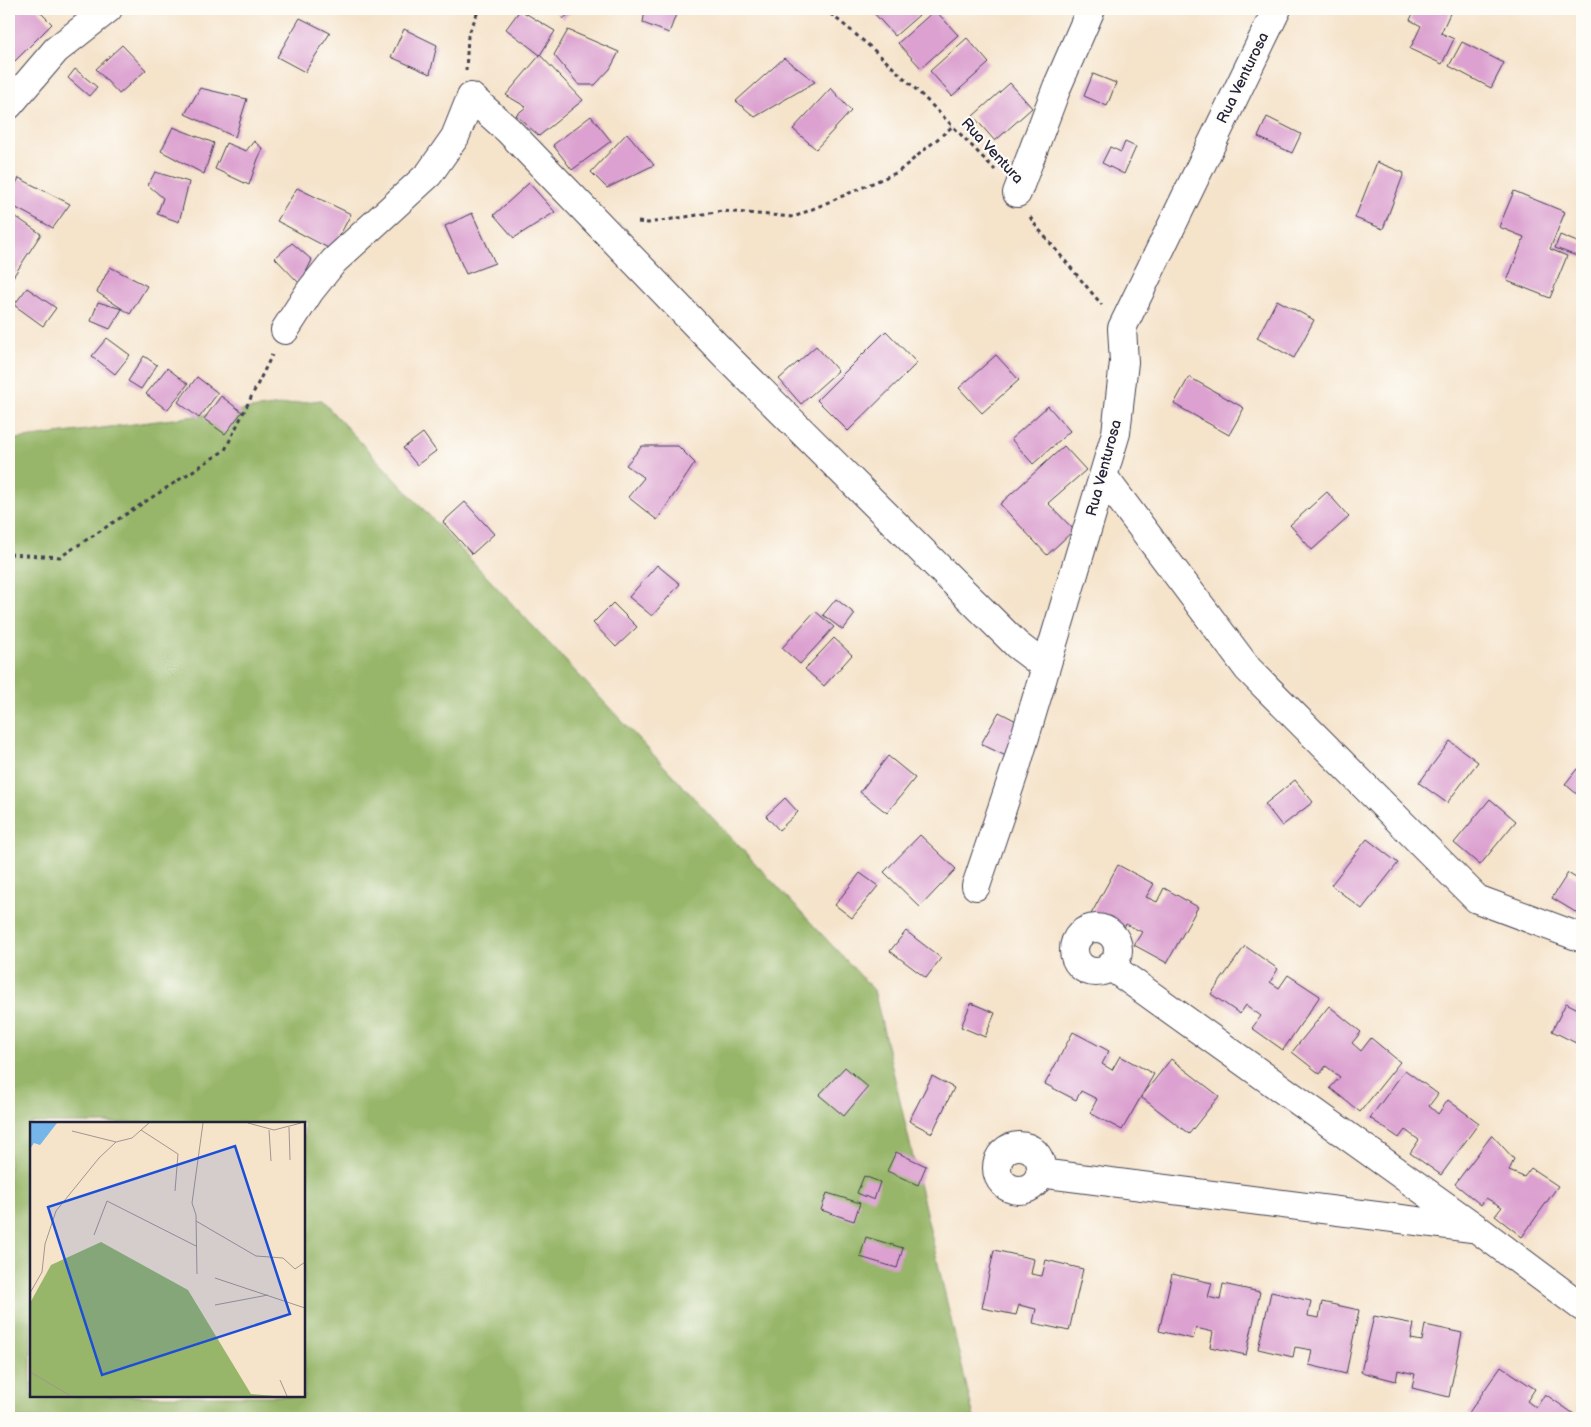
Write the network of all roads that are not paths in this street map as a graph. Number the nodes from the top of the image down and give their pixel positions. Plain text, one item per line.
1 (108, 9) edge
2 (1091, 9) edge
3 (1276, 9) edge
4 (9, 105) edge
5 (1017, 193) road end
6 (285, 330) road end
7 (1103, 476) junction
8 (1046, 667) junction
9 (976, 886) dead end
10 (1582, 938) edge
11 (1110, 966) dead end
12 (1040, 1173) dead end
13 (1476, 1228) junction
14 (1582, 1307) edge

1 - 4 street
2 - 5 street
3 - 7 street, Rua Venturosa
6 - 8 street
7 - 8 street, Rua Venturosa
7 - 10 street
8 - 9 street, Rua Venturosa
11 - 13 street
12 - 13 street
13 - 14 street

